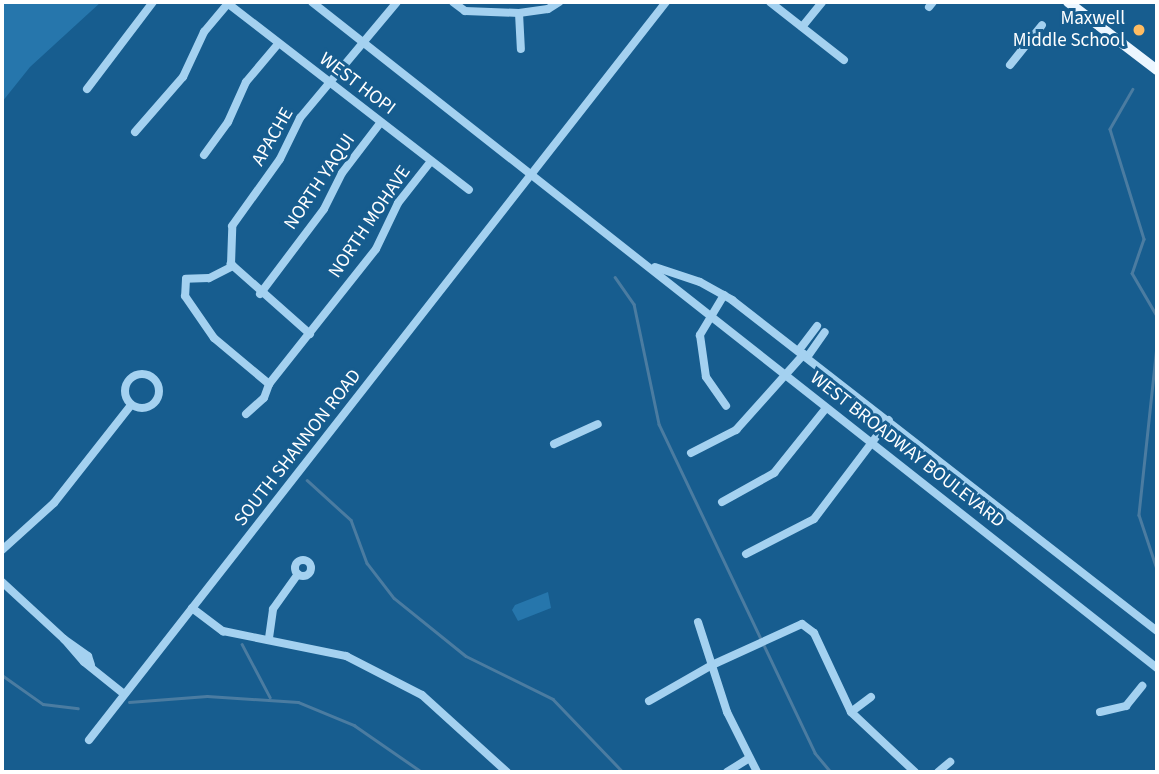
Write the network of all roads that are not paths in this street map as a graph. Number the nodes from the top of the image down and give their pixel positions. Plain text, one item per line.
1 (153, 2) edge
2 (227, 2) edge
3 (312, 2) edge
4 (397, 2) edge
5 (453, 2) edge
6 (559, 2) edge
7 (666, 2) edge
8 (770, 2) edge
9 (822, 2) edge
10 (1068, 2) edge
11 (519, 13) junction
12 (1042, 25) dead end
13 (802, 27) junction
14 (364, 42) junction
15 (278, 44) junction
16 (521, 49) dead end
17 (844, 60) dead end
18 (1010, 65) dead end
19 (1157, 70) edge
20 (330, 84) junction
21 (88, 89) dead end
22 (381, 122) junction
23 (135, 132) dead end
24 (204, 155) dead end
25 (431, 161) junction
26 (533, 176) junction
27 (469, 190) dead end
28 (637, 257) junction
29 (233, 266) junction
30 (260, 293) junction
31 (724, 295) junction
32 (710, 313) junction
33 (821, 329) dead end
34 (310, 334) junction
35 (803, 353) junction
36 (783, 372) junction
37 (269, 384) junction
38 (131, 405) junction
39 (726, 406) dead end
40 (827, 408) junction
41 (246, 414) dead end
42 (889, 420) junction
43 (597, 424) dead end
44 (872, 443) junction
45 (554, 444) dead end
46 (691, 453) dead end
47 (723, 502) dead end
48 (2, 547) edge
49 (746, 554) dead end
50 (298, 574) dead end
51 (2, 582) edge
52 (192, 608) junction
53 (698, 622) dead end
54 (1157, 631) edge
55 (269, 638) junction
56 (712, 665) junction
57 (1157, 667) edge
58 (1142, 686) dead end
59 (124, 694) junction
60 (872, 697) dead end
61 (649, 701) dead end
62 (851, 712) junction
63 (1100, 712) dead end
64 (89, 740) dead end
65 (748, 759) junction
66 (950, 762) dead end
67 (506, 772) edge
68 (727, 772) edge
69 (757, 772) edge
70 (915, 772) edge
71 (938, 772) edge

1 - 21 street
2 - 15 street, WEST HOPI
2 - 23 street
3 - 14 street, WEST BROADWAY BOULEVARD
4 - 14 street, APACHE
5 - 11 street
6 - 11 street
7 - 26 street, SOUTH SHANNON ROAD
8 - 13 street
9 - 13 street
10 - 19 main road
11 - 16 street
12 - 18 street
13 - 17 street
14 - 20 street, APACHE
14 - 26 street, WEST BROADWAY BOULEVARD
15 - 20 street, WEST HOPI
15 - 24 street
20 - 22 street, WEST HOPI
20 - 29 street, APACHE
22 - 25 street, WEST HOPI
22 - 30 street, NORTH YAQUI
25 - 27 street, WEST HOPI
25 - 34 street, NORTH MOHAVE
26 - 28 street, WEST BROADWAY BOULEVARD
26 - 52 street, SOUTH SHANNON ROAD
28 - 31 street, WEST BROADWAY BOULEVARD
28 - 32 street, WEST BROADWAY BOULEVARD
29 - 30 street
29 - 37 street
30 - 34 street
31 - 32 street
31 - 35 street, WEST BROADWAY BOULEVARD
32 - 36 street, WEST BROADWAY BOULEVARD
32 - 39 street
33 - 35 street
34 - 37 street, NORTH MOHAVE
35 - 36 street
35 - 42 street, WEST BROADWAY BOULEVARD
36 - 40 street, WEST BROADWAY BOULEVARD
36 - 46 street
37 - 41 street, NORTH MOHAVE
38 - 38 street
38 - 48 street
40 - 44 street, WEST BROADWAY BOULEVARD
40 - 47 street
42 - 44 street
42 - 54 street, WEST BROADWAY BOULEVARD
43 - 45 street
44 - 49 street
44 - 57 street, WEST BROADWAY BOULEVARD
50 - 55 street
51 - 59 street
52 - 55 street
52 - 59 street, SOUTH SHANNON ROAD
53 - 56 street
55 - 67 street
56 - 61 street
56 - 62 street
56 - 65 street
58 - 63 street
59 - 64 street, SOUTH SHANNON ROAD
60 - 62 street
62 - 70 street
65 - 68 street
65 - 69 street
66 - 71 street

